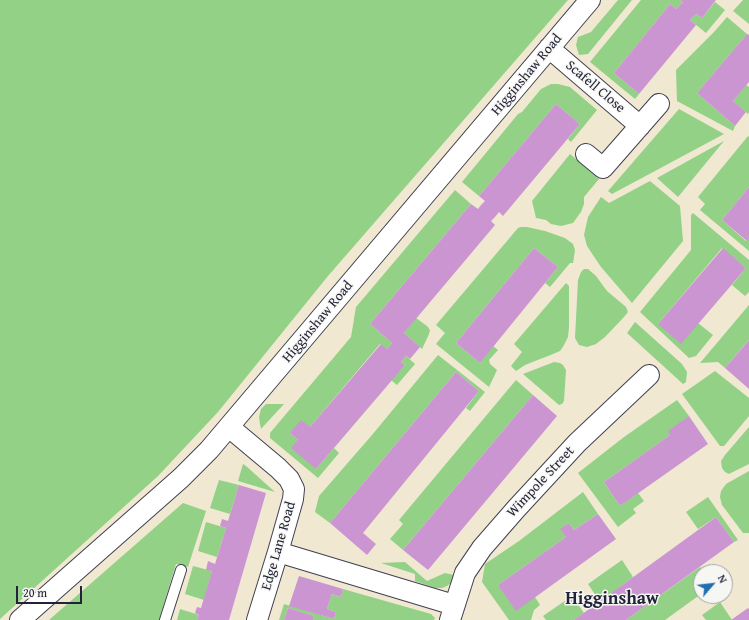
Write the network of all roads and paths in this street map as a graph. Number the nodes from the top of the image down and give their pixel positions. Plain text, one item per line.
1 (590, 0) edge
2 (549, 48) junction
3 (659, 104) dead end
4 (640, 126) junction
5 (586, 154) dead end
6 (649, 375) dead end
7 (229, 427) junction
8 (278, 552) junction
9 (181, 570) dead end
10 (452, 613) edge
11 (20, 620) edge
12 (165, 620) edge
13 (257, 620) edge

1 - 2 street, Higginshaw Road
2 - 4 street, Scafell Close
2 - 7 street, Higginshaw Road
3 - 4 street
4 - 5 street
6 - 10 street, Wimpole Street
7 - 8 street, Edge Lane Road
7 - 11 street, Higginshaw Road
8 - 10 street, Wimpole Street
8 - 13 street, Edge Lane Road
9 - 12 lane

